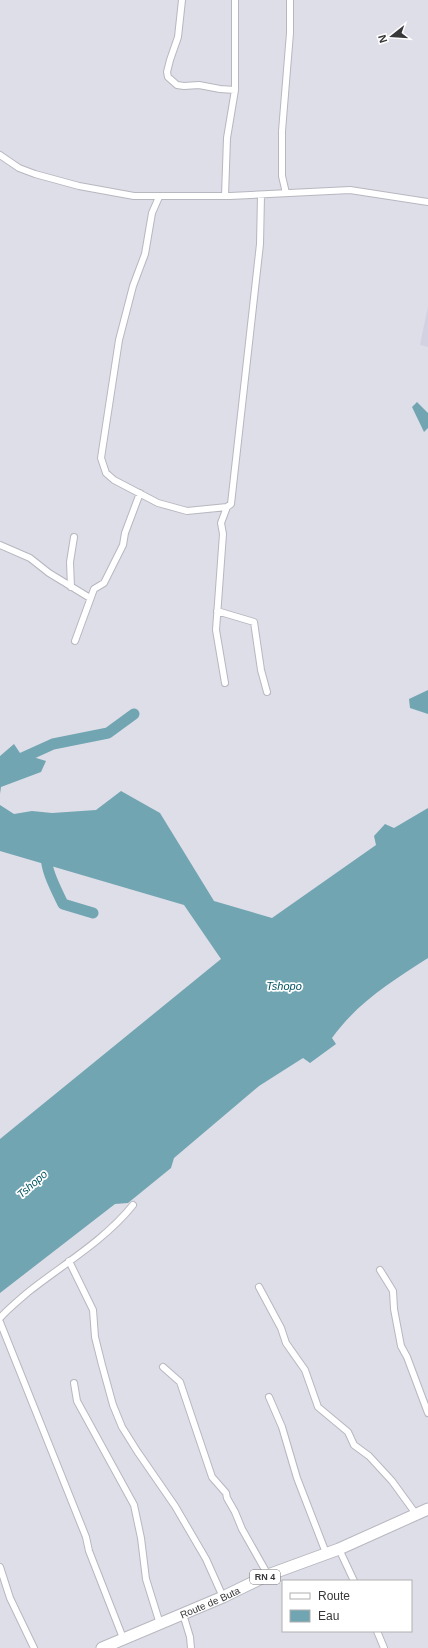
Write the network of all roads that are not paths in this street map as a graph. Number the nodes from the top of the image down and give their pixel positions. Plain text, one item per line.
1 (182, 0) edge
2 (235, 0) edge
3 (290, 0) edge
4 (235, 90) junction
5 (0, 155) edge
6 (286, 193) junction
7 (261, 195) junction
8 (225, 196) junction
9 (160, 197) junction
10 (428, 202) edge
11 (140, 493) junction
12 (227, 507) junction
13 (74, 537) dead end
14 (0, 545) edge
15 (71, 587) junction
16 (90, 598) junction
17 (217, 611) junction
18 (75, 641) dead end
19 (225, 683) dead end
20 (267, 692) dead end
21 (133, 1205) dead end
22 (69, 1261) junction
23 (380, 1270) dead end
24 (259, 1287) dead end
25 (0, 1318) edge
26 (0, 1322) edge
27 (163, 1367) dead end
28 (74, 1383) dead end
29 (269, 1397) dead end
30 (428, 1413) edge
31 (428, 1509) edge
32 (416, 1514) junction
33 (339, 1549) junction
34 (326, 1553) junction
35 (0, 1567) edge
36 (268, 1575) junction
37 (354, 1580) edge
38 (223, 1597) junction
39 (183, 1614) junction
40 (160, 1624) junction
41 (377, 1632) edge
42 (123, 1638) junction
43 (34, 1648) edge
44 (102, 1648) edge
45 (191, 1648) edge
46 (384, 1648) edge

1 - 4 street
2 - 4 street
3 - 6 street
4 - 8 street
5 - 9 street
6 - 7 street
6 - 10 street
7 - 8 street
7 - 12 street
8 - 9 street
9 - 11 street
11 - 12 street
11 - 16 street
12 - 17 street
13 - 15 street
14 - 15 street
15 - 16 street
16 - 18 street
17 - 19 street
17 - 20 street
21 - 22 street
22 - 25 street
22 - 38 street
23 - 30 street
24 - 32 street
26 - 42 street
27 - 36 street
28 - 40 street
29 - 34 street
31 - 32 highway, Route de Buta / RN 4
32 - 33 highway, Route de Buta / RN 4
33 - 34 highway, Route de Buta / RN 4
33 - 37 street
34 - 36 highway, Route de Buta / RN 4
35 - 43 street
36 - 38 highway, Route de Buta / RN 4
38 - 39 highway, Route de Buta / RN 4
39 - 40 highway, Route de Buta / RN 4
39 - 45 street
40 - 42 highway, Route de Buta / RN 4
41 - 46 street
42 - 44 highway, Route de Buta / RN 4

